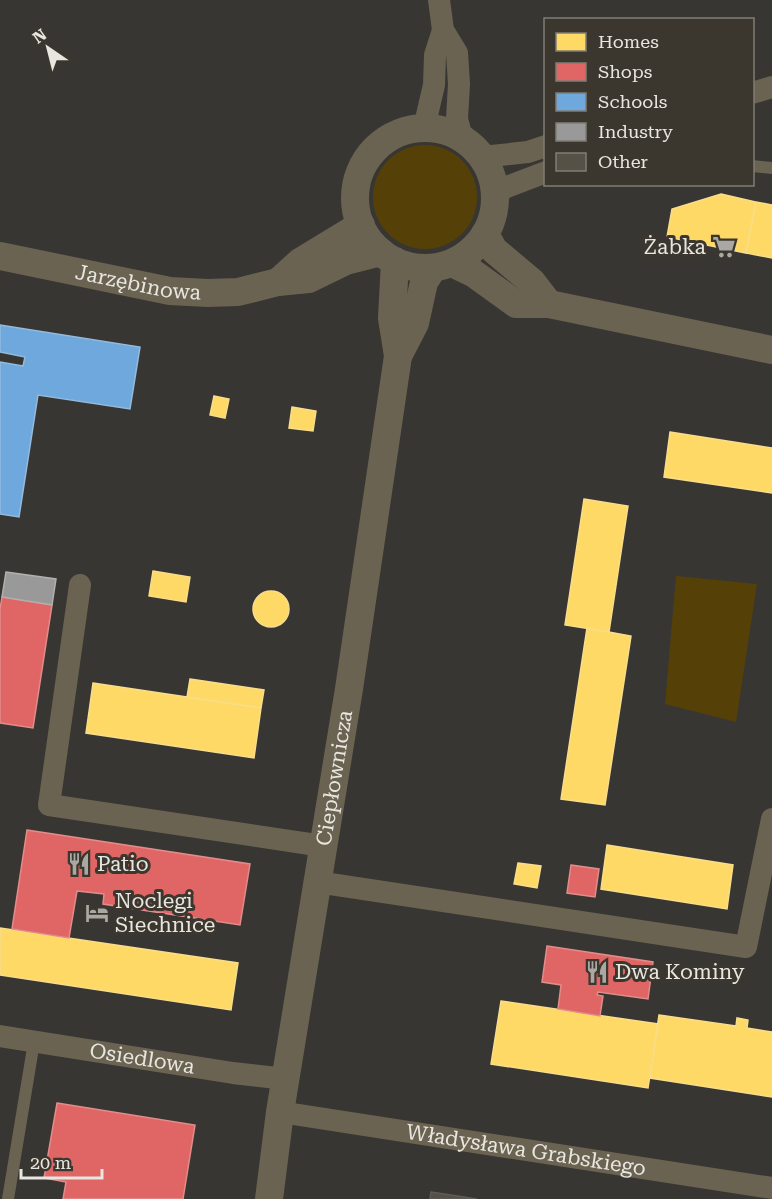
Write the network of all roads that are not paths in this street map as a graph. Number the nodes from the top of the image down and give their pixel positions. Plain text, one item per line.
1 (439, 0) edge
2 (443, 30) junction
3 (772, 87) edge
4 (754, 93) edge
5 (424, 128) junction
6 (462, 138) junction
7 (544, 147) edge
8 (483, 158) junction
9 (754, 166) edge
10 (772, 168) edge
11 (544, 173) edge
12 (495, 198) junction
13 (361, 225) junction
14 (485, 234) junction
15 (0, 256) edge
16 (388, 257) junction
17 (443, 265) junction
18 (278, 282) junction
19 (549, 304) junction
20 (772, 350) edge
21 (398, 356) junction
22 (80, 585) dead end
23 (772, 819) edge
24 (323, 846) junction
25 (317, 882) junction
26 (0, 1036) edge
27 (34, 1042) junction
28 (286, 1079) junction
29 (280, 1112) junction
30 (772, 1188) edge
31 (8, 1199) edge
32 (269, 1199) edge

1 - 2 street
2 - 5 street
2 - 6 street
3 - 4 street
5 - 6 street
5 - 13 street
6 - 8 street
7 - 8 street
8 - 12 street
9 - 10 lane
11 - 12 street
12 - 14 street
13 - 16 street
13 - 18 street, Jarzębinowa
14 - 17 street
14 - 19 street
15 - 18 street, Jarzębinowa
16 - 17 street
16 - 18 street, Jarzębinowa
16 - 21 street, Ciepłownicza
17 - 19 street
17 - 21 street, Ciepłownicza
19 - 20 street
21 - 24 street, Ciepłownicza
22 - 24 street
23 - 25 street
24 - 25 street, Ciepłownicza
25 - 28 street, Ciepłownicza
26 - 27 street, Osiedlowa
27 - 28 street, Osiedlowa
27 - 31 lane
28 - 29 street, Ciepłownicza
29 - 30 street, Władysława Grabskiego
29 - 32 street, Ciepłownicza

